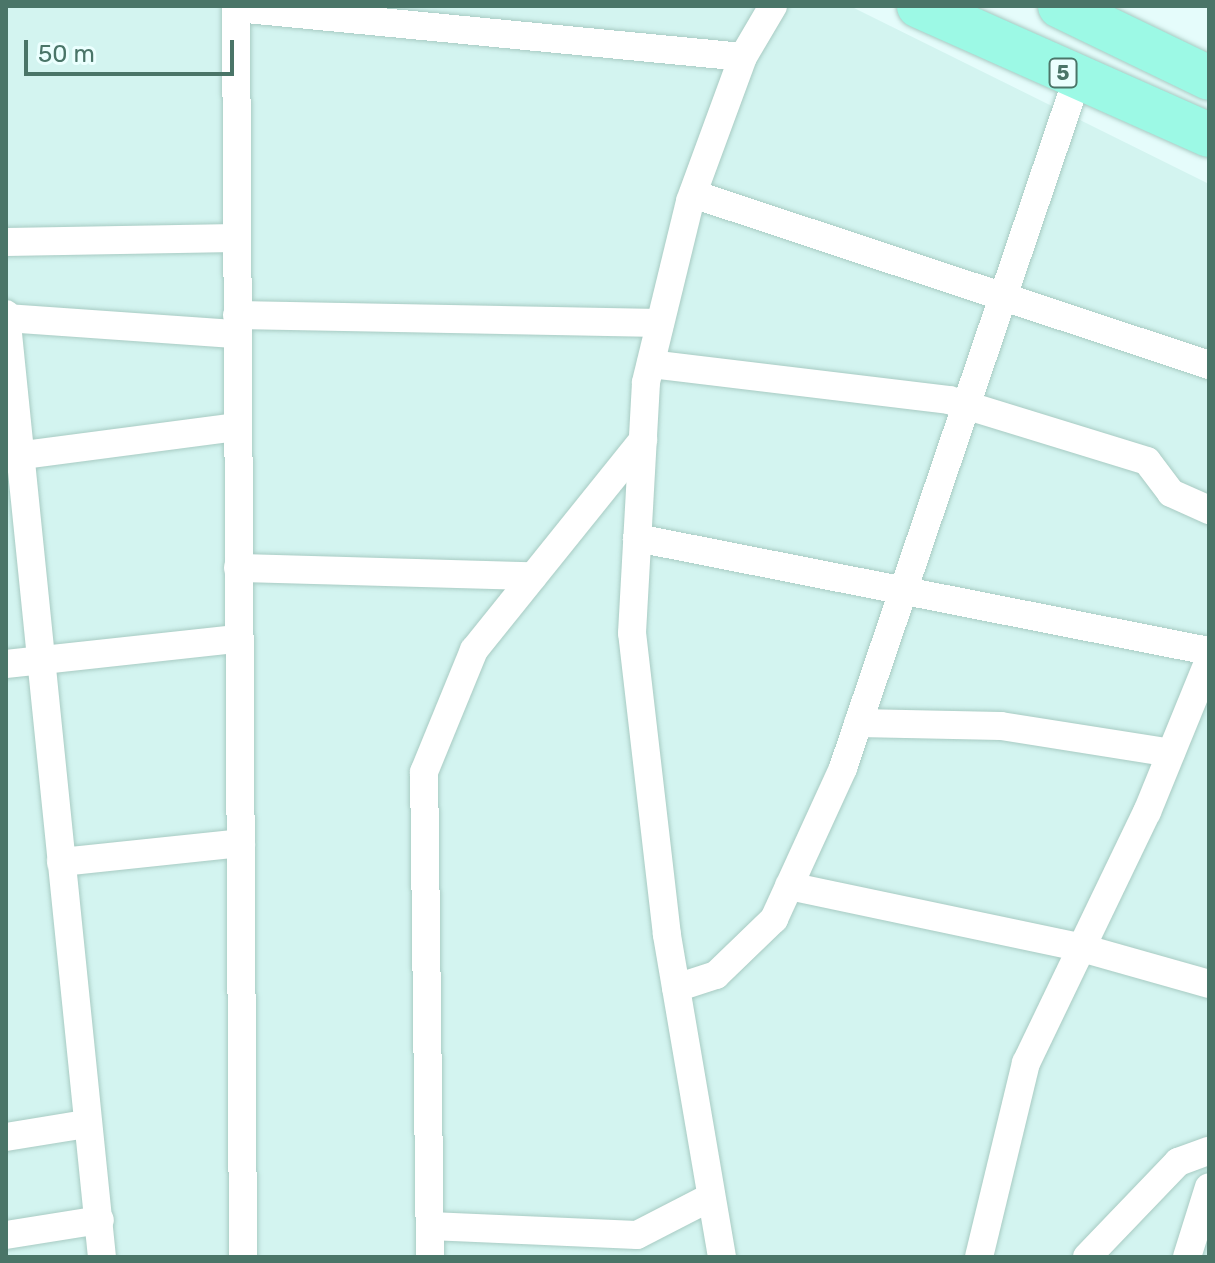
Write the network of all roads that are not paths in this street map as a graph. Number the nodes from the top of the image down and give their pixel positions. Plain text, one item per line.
1 (773, 6) edge
2 (919, 6) edge
3 (1060, 6) edge
4 (236, 7) edge
5 (743, 57) junction
6 (1209, 78) edge
7 (1077, 79) junction
8 (1209, 135) edge
9 (693, 194) junction
10 (236, 238) junction
11 (6, 242) edge
12 (1003, 292) junction
13 (6, 317) edge
14 (660, 323) junction
15 (237, 324) junction
16 (651, 364) junction
17 (1209, 365) edge
18 (965, 405) junction
19 (237, 427) junction
20 (643, 440) junction
21 (15, 457) edge
22 (1209, 510) edge
23 (637, 538) junction
24 (238, 568) junction
25 (533, 576) junction
26 (902, 592) junction
27 (237, 639) junction
28 (1209, 651) edge
29 (44, 657) junction
30 (1209, 660) edge
31 (6, 664) edge
32 (858, 723) junction
33 (1171, 753) junction
34 (241, 843) junction
35 (61, 862) junction
36 (789, 886) junction
37 (1086, 940) junction
38 (1209, 977) edge
39 (1209, 984) edge
40 (676, 988) junction
41 (85, 1124) junction
42 (6, 1137) edge
43 (1209, 1151) edge
44 (1209, 1187) edge
45 (711, 1197) junction
46 (100, 1220) junction
47 (430, 1226) junction
48 (1202, 1230) edge
49 (8, 1242) edge
50 (634, 1246) edge
51 (102, 1257) edge
52 (243, 1257) edge
53 (430, 1257) edge
54 (722, 1257) edge
55 (979, 1257) edge
56 (1087, 1257) edge
57 (1187, 1257) edge

1 - 5 street
2 - 7 highway, 5
3 - 6 highway
4 - 5 street
4 - 10 street
5 - 9 street
7 - 8 highway, 5
7 - 12 street
9 - 12 street
9 - 14 street
10 - 11 street
10 - 15 street
12 - 17 street
12 - 18 street
13 - 15 street
13 - 21 street
14 - 15 street
14 - 16 street
15 - 19 street
16 - 18 street
16 - 20 street
18 - 22 street
18 - 26 street
19 - 21 street
19 - 24 street
20 - 23 street
20 - 25 street
21 - 29 street
23 - 26 street
23 - 40 street
24 - 25 street
24 - 27 street
25 - 47 street
26 - 28 street
26 - 32 street
27 - 29 street
27 - 34 street
29 - 31 street
29 - 35 street
30 - 33 street
32 - 33 street
32 - 36 street
33 - 37 street
34 - 35 street
34 - 52 street
35 - 41 street
36 - 37 street
36 - 40 street
37 - 38 street
37 - 39 street
37 - 55 street
40 - 45 street
41 - 42 street
41 - 46 street
43 - 56 street
44 - 48 street
45 - 50 street
45 - 54 street
46 - 49 street
46 - 51 street
47 - 50 street
47 - 53 street
48 - 57 street

